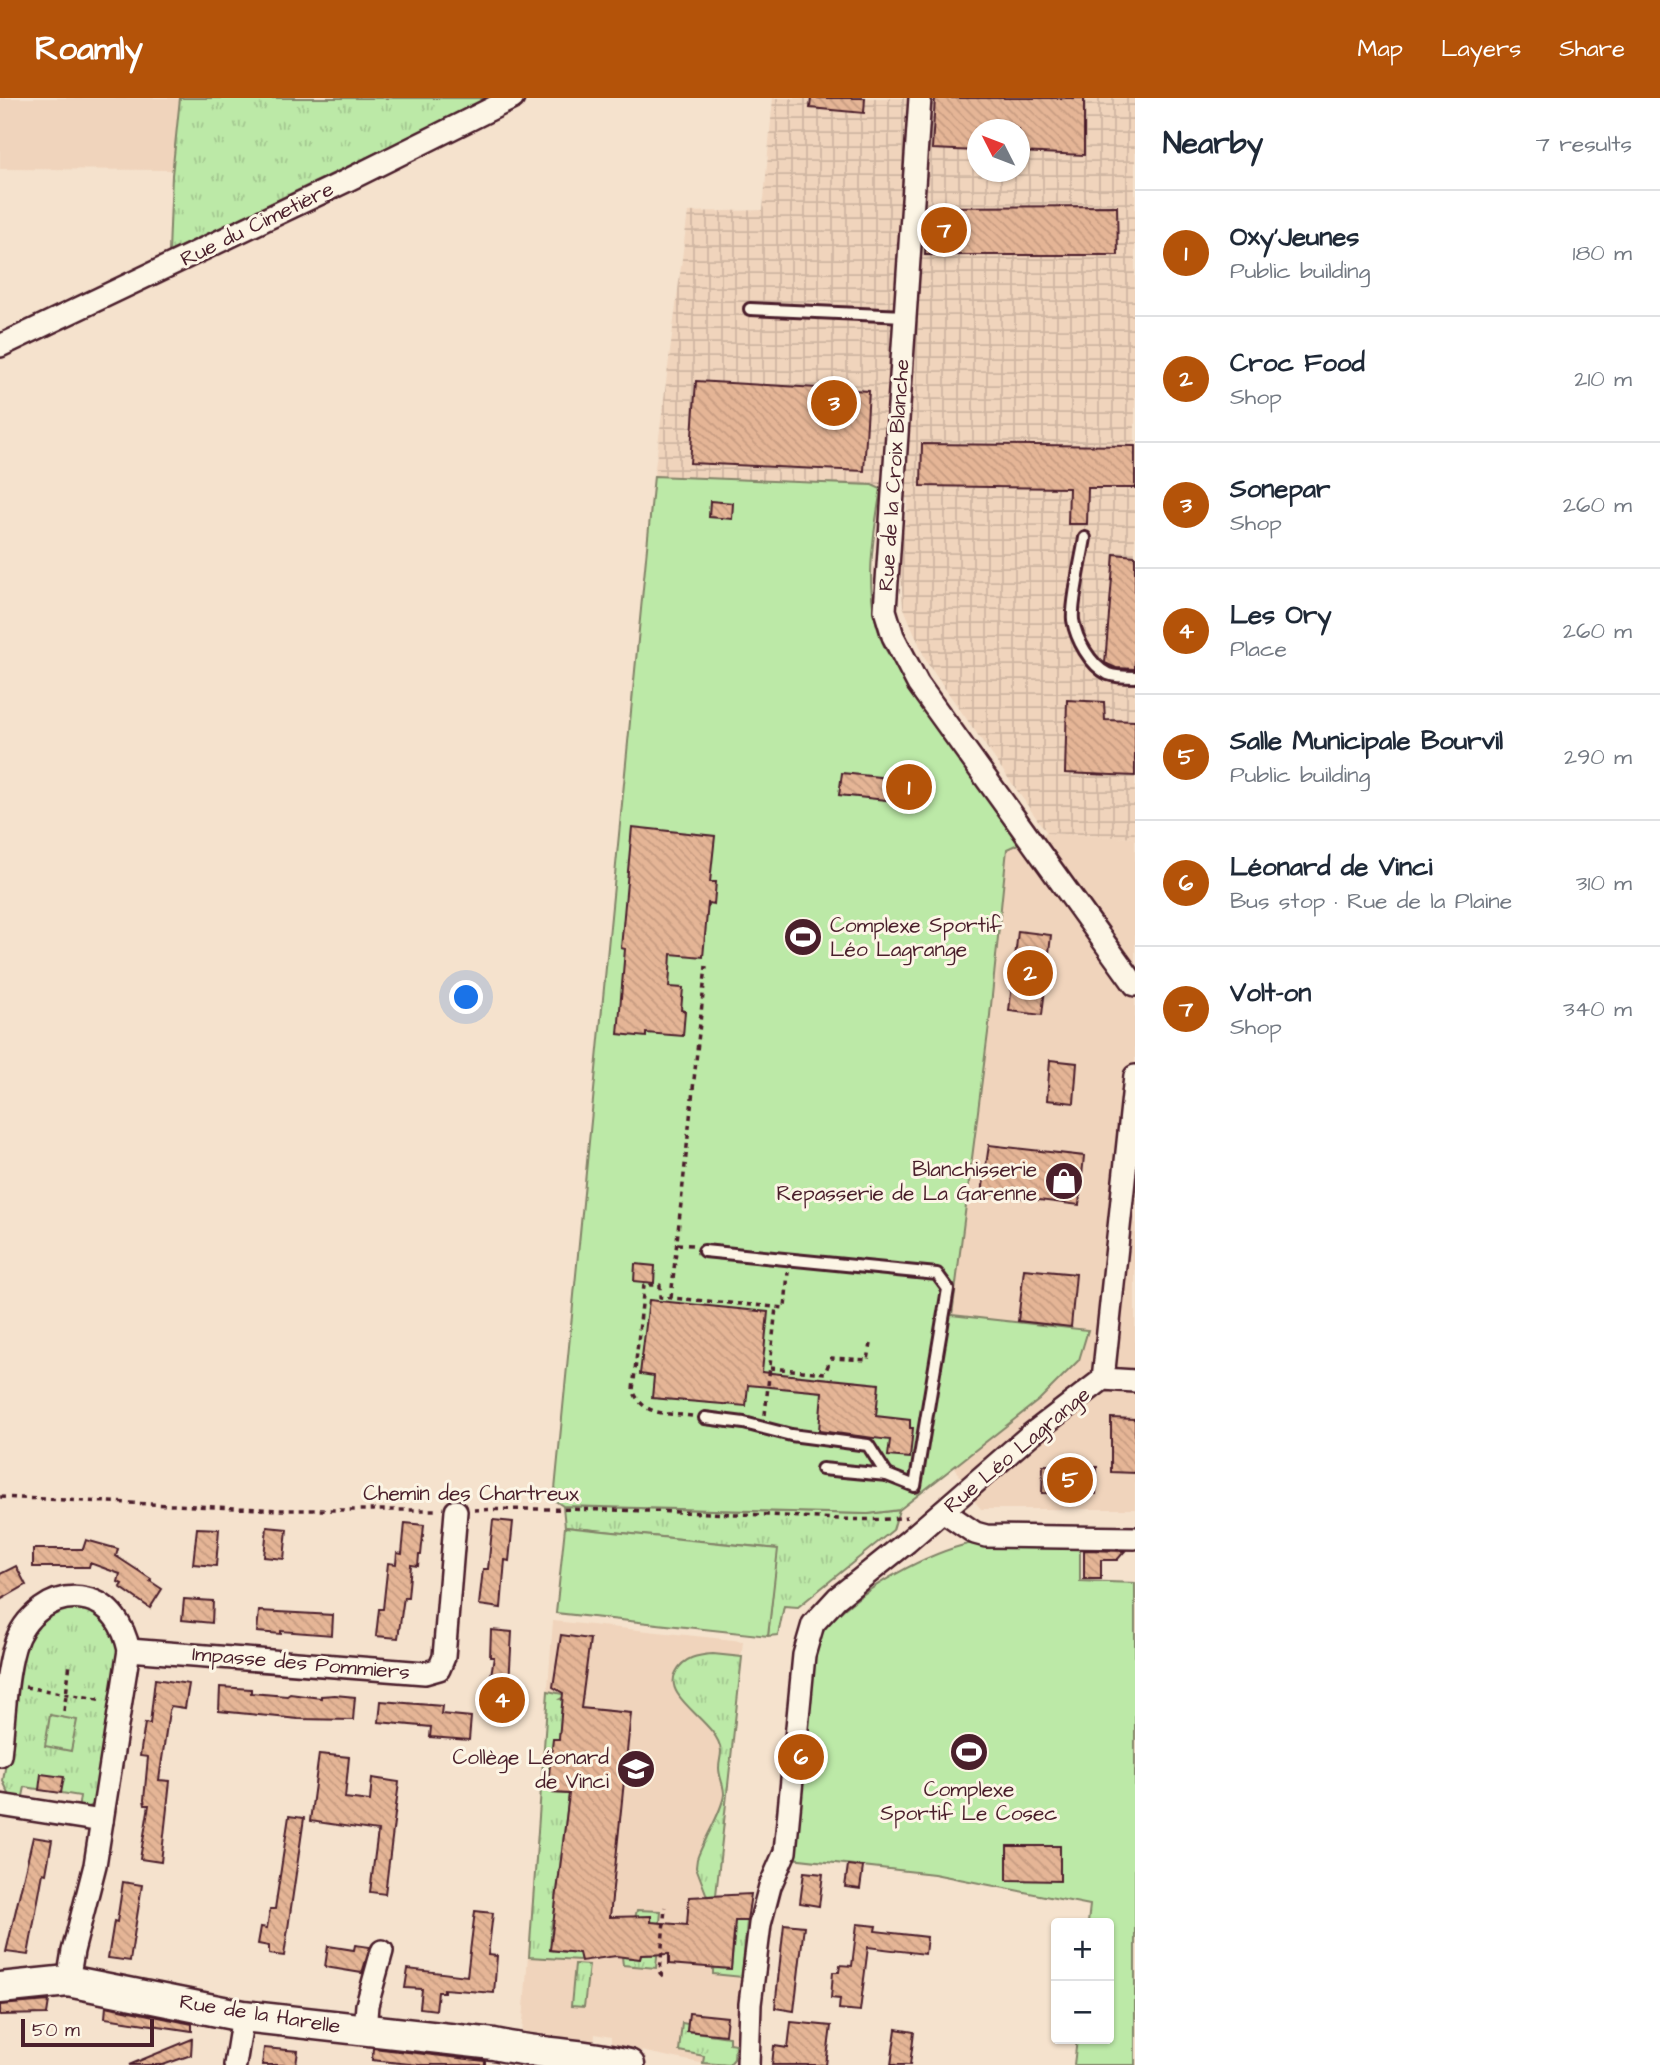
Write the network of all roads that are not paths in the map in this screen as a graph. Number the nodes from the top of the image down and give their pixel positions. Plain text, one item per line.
1 (513, 98) edge
2 (920, 98) edge
3 (750, 309) dead end
4 (905, 317) junction
5 (0, 346) edge
6 (1085, 538) dead end
7 (1135, 677) edge
8 (1135, 985) edge
9 (1135, 1076) edge
10 (704, 1251) dead end
11 (1103, 1379) junction
12 (1135, 1381) edge
13 (705, 1418) road end
14 (822, 1469) dead end
15 (887, 1475) junction
16 (456, 1511) road end
17 (943, 1511) junction
18 (1135, 1538) edge
19 (7, 1645) edge
20 (129, 1650) junction
21 (0, 1755) edge
22 (0, 1805) edge
23 (102, 1821) junction
24 (382, 1951) dead end
25 (68, 1981) junction
26 (0, 1987) edge
27 (243, 2016) junction
28 (365, 2030) junction
29 (520, 2057) edge
30 (236, 2065) edge
31 (629, 2065) edge
32 (748, 2065) edge

1 - 5 street, Rue du Cimetière
2 - 4 street, Rue de la Croix Blanche
3 - 4 lane
4 - 8 street, Rue de la Croix Blanche
6 - 7 lane
9 - 11 street
10 - 15 lane
11 - 12 street, Rue Léo Lagrange
11 - 17 street, Rue Léo Lagrange
13 - 15 lane
14 - 15 lane
16 - 20 street, Impasse des Pommiers
17 - 18 street
17 - 32 street, Rue Léo Lagrange
19 - 20 street
19 - 21 street
20 - 23 street
22 - 23 street
23 - 25 street
24 - 28 street
25 - 26 street, Rue de la Harelle
25 - 27 street, Rue de la Harelle
27 - 28 street, Rue de la Harelle
27 - 30 street
28 - 29 street, Rue de la Harelle
29 - 31 street, Rue de la Harelle

